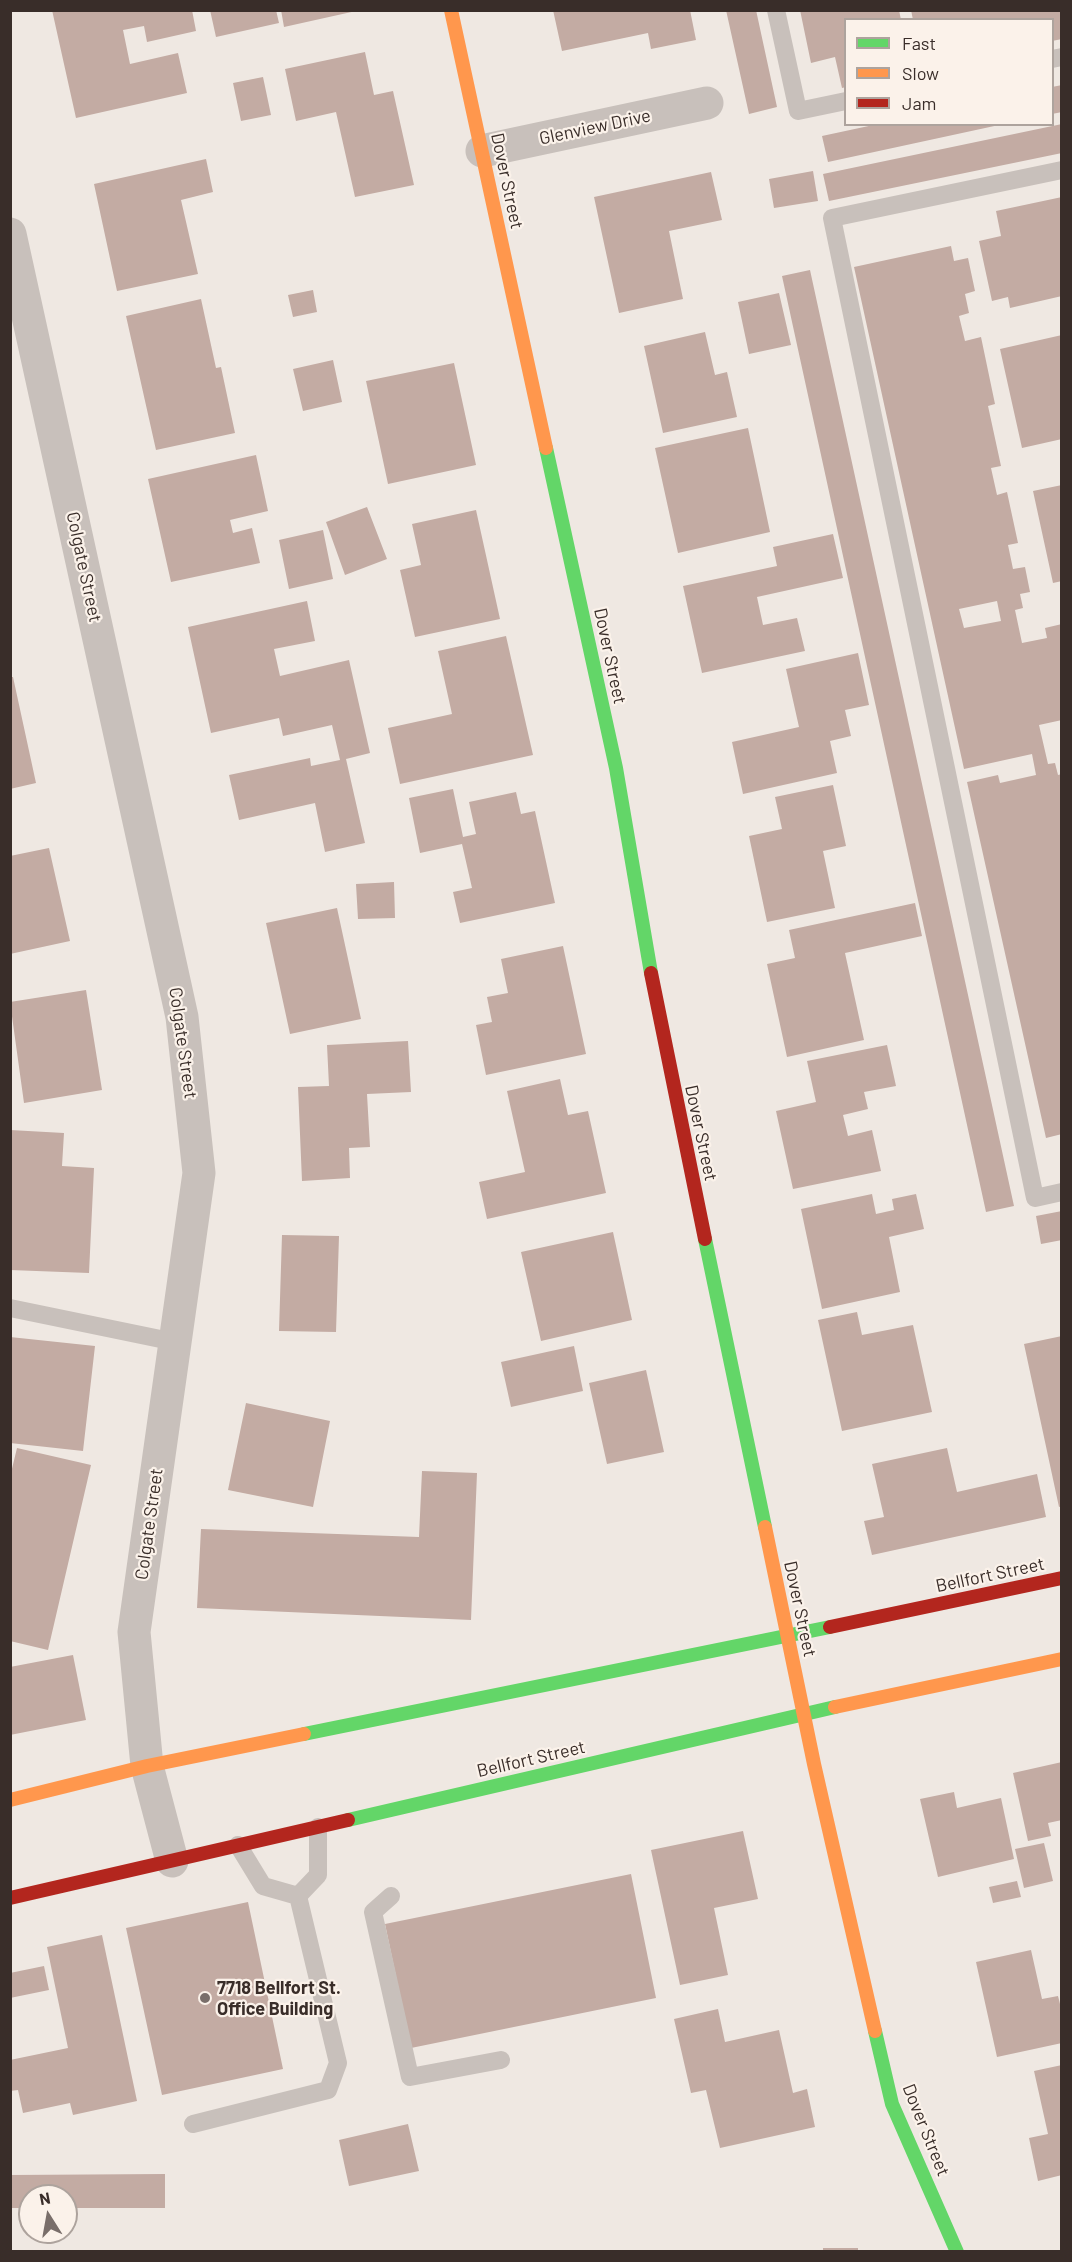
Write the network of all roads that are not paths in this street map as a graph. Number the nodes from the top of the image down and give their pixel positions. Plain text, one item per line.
1 (452, 10) edge
2 (776, 10) edge
3 (844, 101) edge
4 (707, 103) dead end
5 (482, 151) junction
6 (1062, 170) edge
7 (10, 234) edge
8 (1062, 1192) edge
9 (10, 1308) edge
10 (175, 1342) junction
11 (1062, 1578) edge
12 (787, 1636) junction
13 (1062, 1659) edge
14 (803, 1714) junction
15 (147, 1766) junction
16 (10, 1800) edge
17 (318, 1827) junction
18 (238, 1845) junction
19 (172, 1861) junction
20 (298, 1896) junction
21 (391, 1896) dead end
22 (10, 1898) edge
23 (501, 2060) dead end
24 (193, 2124) dead end
25 (957, 2252) edge

1 - 5 street, Dover Street
2 - 3 lane
4 - 5 street, Glenview Drive
5 - 12 street, Dover Street
6 - 8 lane
7 - 10 street, Colgate Street
9 - 10 lane
10 - 15 street, Colgate Street
11 - 12 street, Bellfort Street
12 - 14 street, Dover Street
12 - 15 street, Bellfort Street
13 - 14 street, Bellfort Street
14 - 17 street, Bellfort Street
14 - 25 street, Dover Street
15 - 16 street, Bellfort Street
15 - 19 street, Colgate Street
17 - 18 street, Bellfort Street
17 - 20 lane
18 - 19 street, Bellfort Street
18 - 20 lane
19 - 22 street, Bellfort Street
20 - 24 lane
21 - 23 lane

